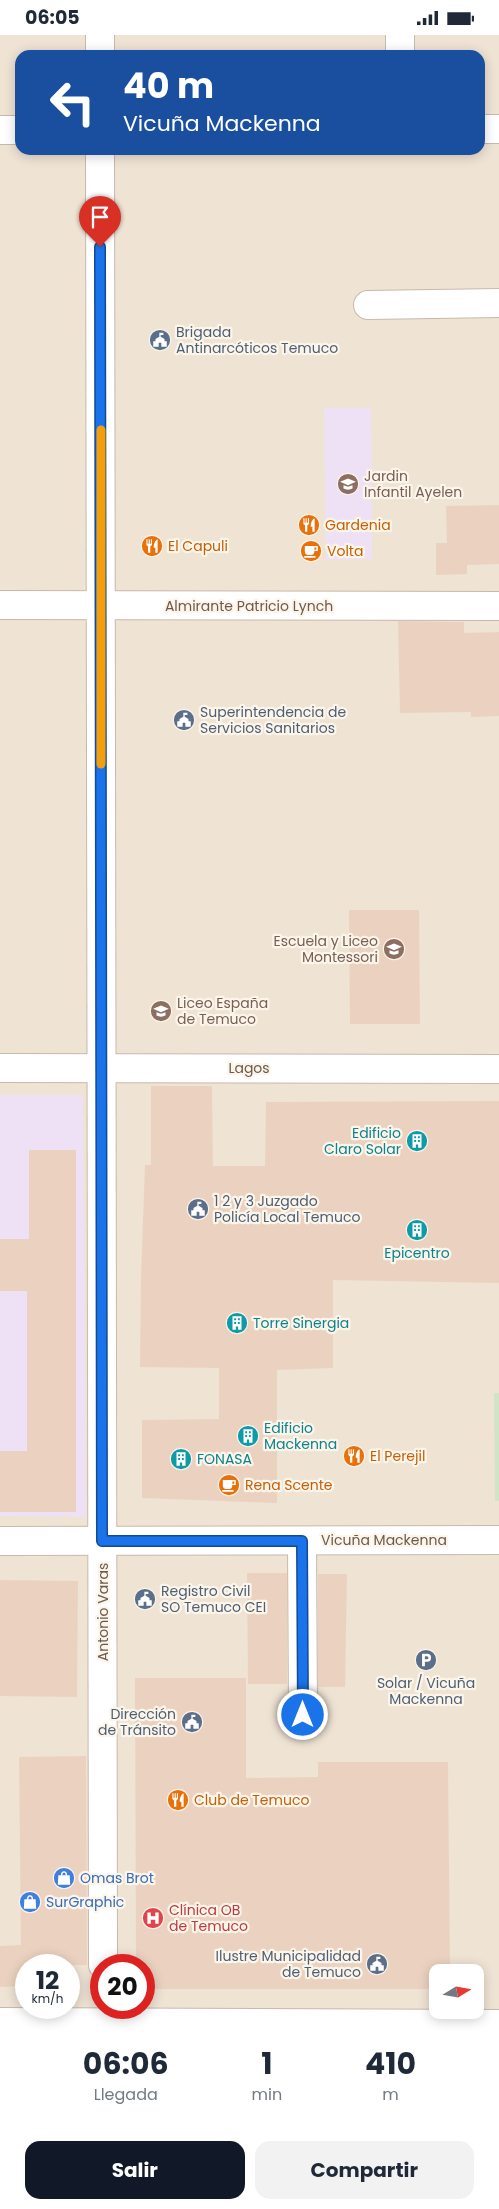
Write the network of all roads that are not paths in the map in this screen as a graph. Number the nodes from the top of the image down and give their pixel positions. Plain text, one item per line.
1 (100, 35) edge
2 (400, 35) edge
3 (100, 50) edge
4 (400, 50) edge
5 (485, 129) edge
6 (499, 129) edge
7 (0, 131) edge
8 (15, 131) edge
9 (100, 155) edge
10 (499, 303) edge
11 (368, 305) dead end
12 (0, 605) edge
13 (101, 605) junction
14 (499, 606) edge
15 (0, 1068) edge
16 (102, 1068) junction
17 (499, 1069) edge
18 (499, 1540) edge
19 (0, 1541) edge
20 (102, 1541) junction
21 (302, 1541) junction
22 (303, 1715) dead end
23 (103, 1954) edge
24 (103, 2021) edge
25 (0, 2022) edge
26 (499, 2024) edge
27 (172, 2028) edge

1 - 3 street
2 - 4 street
5 - 6 street
7 - 8 street
9 - 13 street, Antonio Varas
10 - 11 street
12 - 13 street, Almirante Patricio Lynch
13 - 14 street, Almirante Patricio Lynch
13 - 16 street, Antonio Varas
15 - 16 street, Lagos
16 - 17 street, Lagos
16 - 20 street, Antonio Varas
18 - 21 street, Vicuña Mackenna
19 - 20 street, Vicuña Mackenna
20 - 21 street, Vicuña Mackenna
20 - 23 street, Antonio Varas
21 - 22 street
24 - 25 street
24 - 27 street
26 - 27 street

